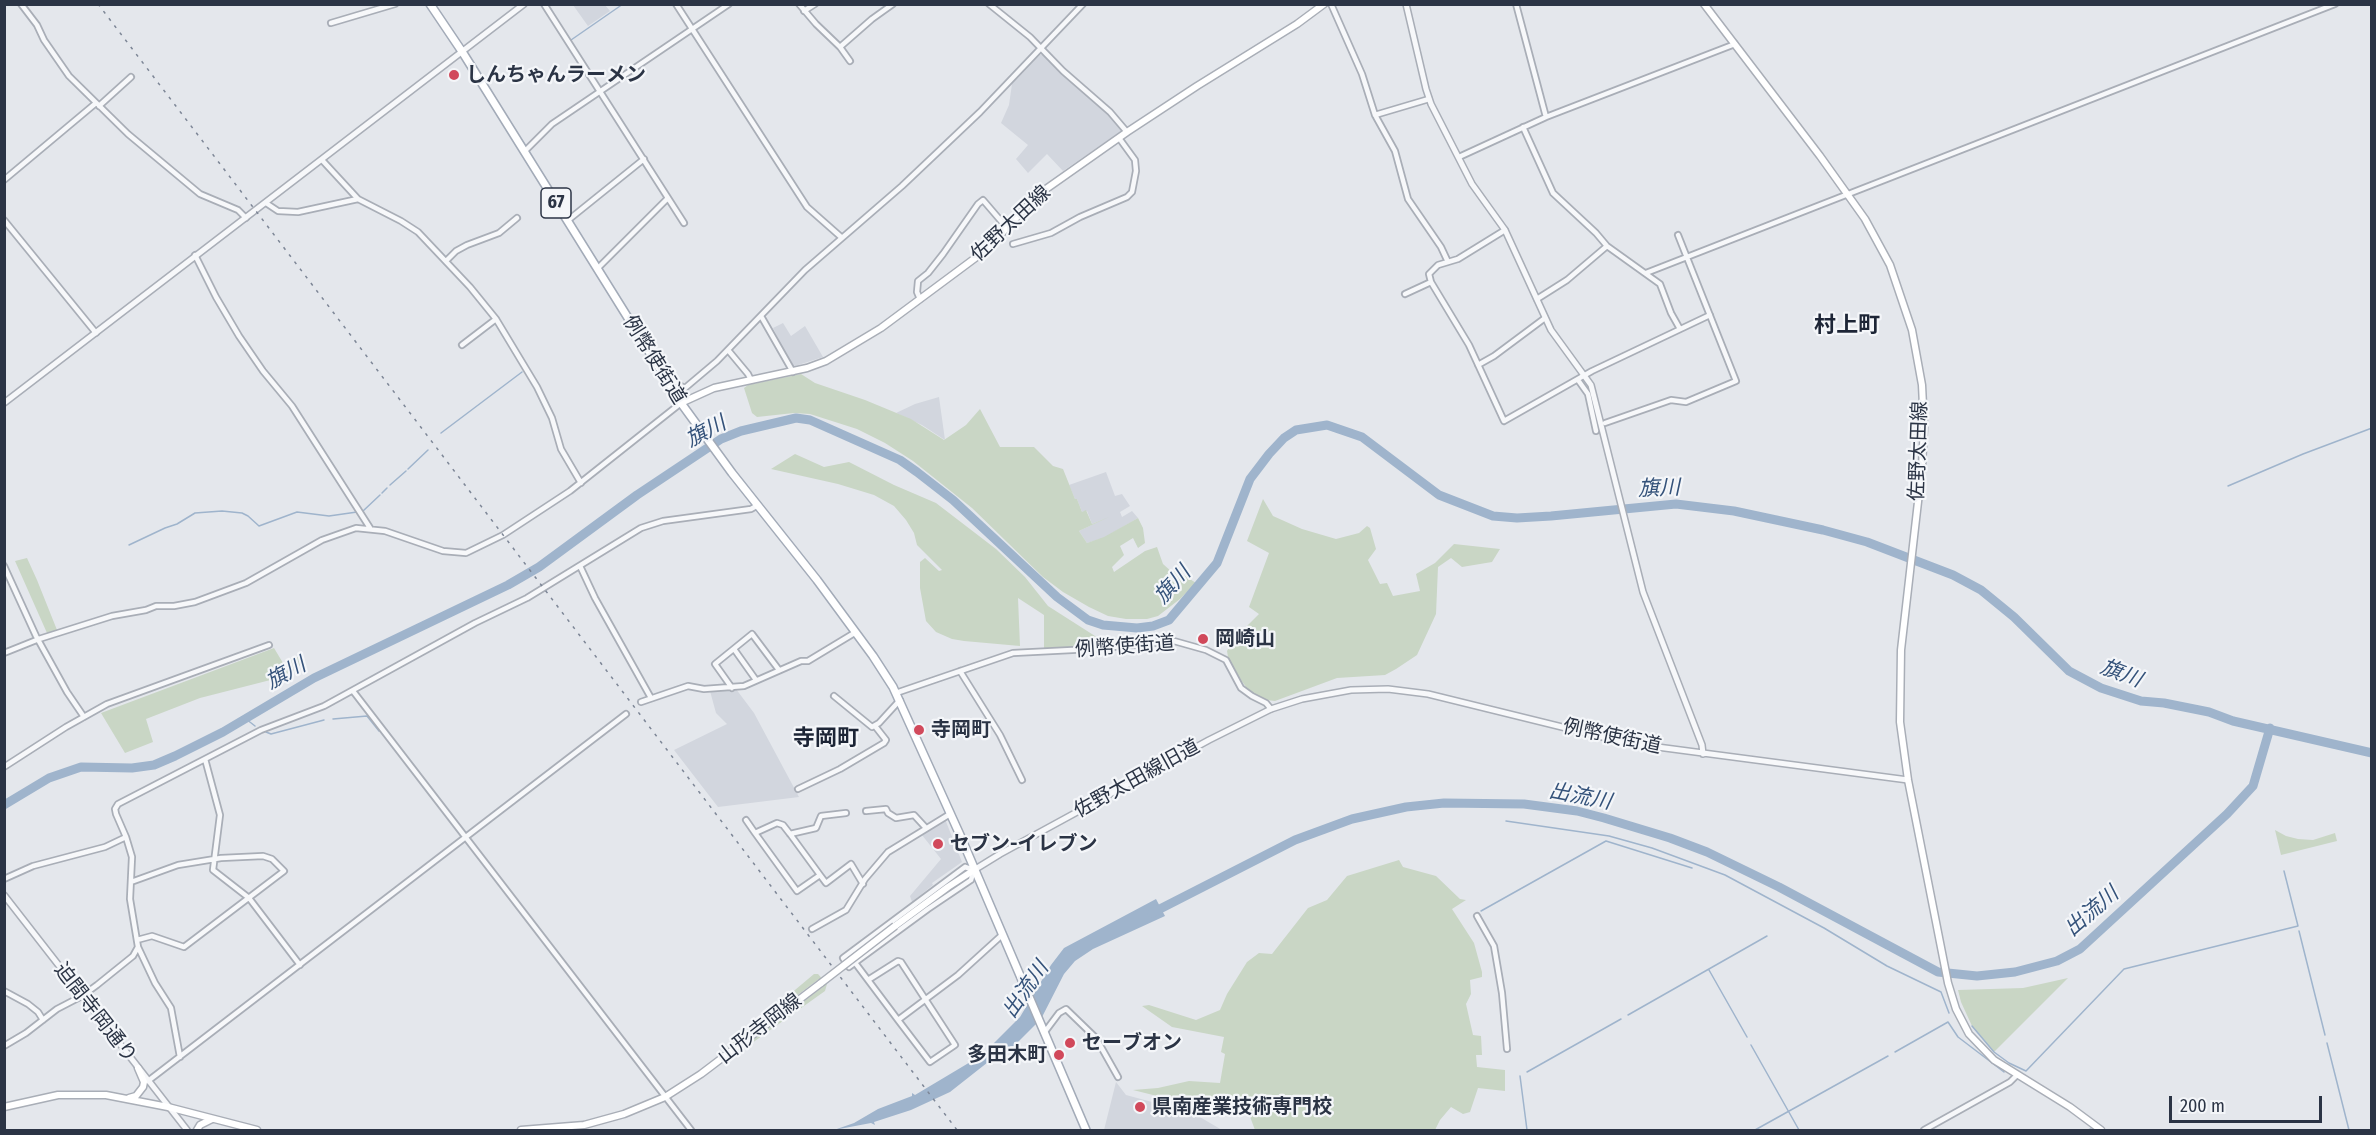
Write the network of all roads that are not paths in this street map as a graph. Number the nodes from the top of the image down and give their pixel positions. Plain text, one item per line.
1 (21, 4) edge
2 (395, 4) edge
3 (430, 4) edge
4 (524, 4) edge
5 (544, 4) edge
6 (676, 4) edge
7 (729, 4) edge
8 (799, 4) edge
9 (815, 4) edge
10 (892, 4) edge
11 (989, 4) edge
12 (1083, 4) edge
13 (1324, 4) edge
14 (1331, 4) edge
15 (1406, 4) edge
16 (1516, 4) edge
17 (1704, 4) edge
18 (2336, 4) edge
19 (804, 10) junction
20 (331, 23) dead end
21 (692, 29) junction
22 (1735, 44) junction
23 (840, 47) junction
24 (1041, 50) junction
25 (463, 53) junction
26 (850, 61) dead end
27 (131, 77) dead end
28 (600, 90) junction
29 (1429, 99) junction
30 (97, 104) junction
31 (1375, 115) junction
32 (1546, 117) junction
33 (1523, 127) junction
34 (1127, 132) junction
35 (1119, 138) junction
36 (524, 152) junction
37 (1459, 157) junction
38 (644, 159) junction
39 (322, 160) junction
40 (4, 180) edge
41 (1848, 194) junction
42 (668, 198) junction
43 (358, 199) junction
44 (266, 203) junction
45 (246, 218) junction
46 (517, 218) dead end
47 (4, 220) edge
48 (567, 221) junction
49 (684, 223) dead end
50 (1007, 228) junction
51 (1505, 230) junction
52 (1678, 235) dead end
53 (841, 237) junction
54 (1013, 244) dead end
55 (1607, 246) junction
56 (195, 255) junction
57 (1687, 256) junction
58 (446, 261) junction
59 (1448, 262) junction
60 (597, 269) junction
61 (1646, 273) junction
62 (1431, 282) junction
63 (1405, 294) dead end
64 (1537, 298) junction
65 (920, 299) junction
66 (1710, 315) junction
67 (761, 316) junction
68 (1545, 318) junction
69 (496, 319) junction
70 (1680, 329) junction
71 (96, 333) junction
72 (462, 345) dead end
73 (728, 350) junction
74 (1478, 365) junction
75 (793, 372) junction
76 (1585, 375) junction
77 (751, 380) junction
78 (1578, 380) junction
79 (669, 385) junction
80 (4, 403) edge
81 (683, 406) junction
82 (1605, 423) dead end
83 (1596, 427) dead end
84 (581, 483) junction
85 (758, 506) junction
86 (370, 528) junction
87 (4, 566) edge
88 (580, 566) junction
89 (856, 632) junction
90 (39, 639) junction
91 (269, 645) dead end
92 (734, 649) junction
93 (4, 653) edge
94 (778, 670) junction
95 (960, 671) junction
96 (756, 680) junction
97 (732, 688) junction
98 (353, 691) junction
99 (834, 696) dead end
100 (898, 696) junction
101 (651, 698) junction
102 (641, 702) dead end
103 (1271, 709) junction
104 (626, 714) dead end
105 (84, 717) junction
106 (876, 726) junction
107 (1703, 754) junction
108 (205, 759) junction
109 (4, 767) edge
110 (1022, 780) dead end
111 (1908, 780) junction
112 (798, 789) dead end
113 (866, 811) dead end
114 (846, 813) dead end
115 (950, 814) junction
116 (746, 820) dead end
117 (926, 828) junction
118 (755, 833) junction
119 (790, 834) junction
120 (126, 837) junction
121 (465, 838) junction
122 (214, 858) junction
123 (974, 870) junction
124 (820, 875) junction
125 (4, 879) edge
126 (130, 882) junction
127 (863, 884) junction
128 (4, 895) edge
129 (249, 898) junction
130 (1477, 915) dead end
131 (812, 929) dead end
132 (1002, 934) junction
133 (137, 940) junction
134 (138, 947) junction
135 (856, 964) junction
136 (300, 965) junction
137 (868, 980) junction
138 (4, 991) edge
139 (82, 996) junction
140 (926, 999) junction
141 (43, 1020) junction
142 (898, 1020) junction
143 (1044, 1033) junction
144 (4, 1046) edge
145 (1507, 1048) dead end
146 (180, 1057) junction
147 (138, 1068) junction
148 (2017, 1075) junction
149 (1118, 1077) dead end
150 (148, 1081) junction
151 (129, 1098) junction
152 (665, 1098) junction
153 (4, 1107) edge
154 (168, 1107) junction
155 (213, 1119) junction
156 (691, 1130) edge
157 (186, 1131) edge
158 (197, 1131) edge
159 (257, 1131) edge
160 (520, 1131) edge
161 (1086, 1131) edge
162 (1924, 1131) edge
163 (2101, 1131) edge

1 - 30 street
2 - 20 street
3 - 25 main road, 例幣使街道 / 67
4 - 25 street
5 - 28 street
6 - 21 street
7 - 21 street
8 - 19 street
9 - 19 street
10 - 23 street
11 - 24 street
12 - 24 street
13 - 34 main road, 佐野太田線
14 - 31 street
15 - 29 street
16 - 32 street
17 - 22 main road, 佐野太田線
18 - 41 street
19 - 23 street
21 - 28 street
21 - 53 street
22 - 32 street
22 - 41 main road, 佐野太田線
23 - 26 street
24 - 34 street
24 - 53 street
25 - 36 main road, 例幣使街道 / 67
25 - 39 street
27 - 30 street
28 - 36 street
28 - 38 street
29 - 31 street
29 - 37 street
30 - 40 street
30 - 45 street
31 - 59 street
32 - 33 street
33 - 37 street
33 - 55 street
34 - 35 main road, 佐野太田線
35 - 50 main road, 佐野太田線
35 - 54 street
36 - 48 main road, 例幣使街道 / 67
37 - 51 street
38 - 42 street
38 - 48 street
39 - 43 street
39 - 44 street
41 - 57 street
41 - 111 main road, 佐野太田線
42 - 49 street
42 - 60 street
43 - 44 street
43 - 58 street
44 - 45 street
45 - 56 street
46 - 58 street
47 - 71 street
48 - 60 main road, 例幣使街道 / 67
50 - 65 main road, 佐野太田線
50 - 65 street
51 - 59 street
51 - 64 street
52 - 57 street
53 - 67 street
55 - 61 street
55 - 64 street
56 - 71 street
56 - 86 street
57 - 61 street
57 - 66 street
58 - 69 street
59 - 62 street
60 - 79 main road, 例幣使街道 / 67
61 - 70 street
62 - 63 street
62 - 74 street
64 - 68 street
65 - 75 main road, 佐野太田線
66 - 70 street
66 - 82 street
67 - 73 street
67 - 75 street
68 - 74 street
68 - 76 street
69 - 72 street
69 - 84 street
70 - 76 street
71 - 80 street
73 - 77 street
73 - 79 street
74 - 78 street
75 - 77 main road, 佐野太田線
76 - 78 street
76 - 107 street
77 - 81 main road, 佐野太田線
78 - 83 street
79 - 81 main road, 例幣使街道 / 67
81 - 84 street
81 - 85 main road, 例幣使街道 / 67
84 - 86 street
85 - 88 street
85 - 89 main road, 例幣使街道 / 67
86 - 90 street
87 - 90 street
88 - 98 street
88 - 101 street
89 - 94 street
89 - 100 main road, 例幣使街道 / 67
90 - 93 street
90 - 105 street
91 - 105 street
92 - 94 street
92 - 96 street
92 - 97 street
94 - 96 street
95 - 100 street, 例幣使街道
95 - 103 street, 例幣使街道
95 - 110 street
96 - 97 street
97 - 101 street
98 - 108 street
98 - 121 street
99 - 106 street
100 - 106 street
100 - 115 main road, 67
101 - 102 street
103 - 107 street, 例幣使街道
103 - 123 street, 佐野太田線旧道
104 - 121 street
105 - 109 street
106 - 112 street
107 - 111 street, 例幣使街道
108 - 120 street
108 - 122 street
111 - 148 main road
113 - 117 street
114 - 119 street
115 - 117 street
115 - 123 main road, 67
116 - 118 street
117 - 127 street
118 - 119 street
118 - 124 street
119 - 124 street
120 - 125 street
120 - 126 street
121 - 136 street
121 - 152 street
122 - 126 street
122 - 129 street
122 - 129 street
123 - 132 main road, 67
123 - 135 street
123 - 135 street
123 - 152 main road, 山形寺岡線, bridge
124 - 127 street
126 - 133 street
127 - 131 street
128 - 139 street, 迫間寺岡通り
129 - 133 street
129 - 136 street
130 - 145 street
132 - 140 street
132 - 143 main road, 67
133 - 134 street
134 - 139 street
134 - 146 street
135 - 137 street
136 - 146 street
137 - 140 street
137 - 142 street
138 - 141 street
139 - 141 street
139 - 147 street, 迫間寺岡通り
140 - 142 street
140 - 142 street
141 - 144 street
143 - 149 street
143 - 161 main road, 67
146 - 150 street
147 - 150 street, 迫間寺岡通り
147 - 151 main road
148 - 162 street
148 - 163 main road
150 - 154 street, 迫間寺岡通り
151 - 153 main road
151 - 154 main road
152 - 156 street
152 - 160 main road, 山形寺岡線
154 - 155 main road
154 - 157 street, 迫間寺岡通り
155 - 158 main road
155 - 159 main road

